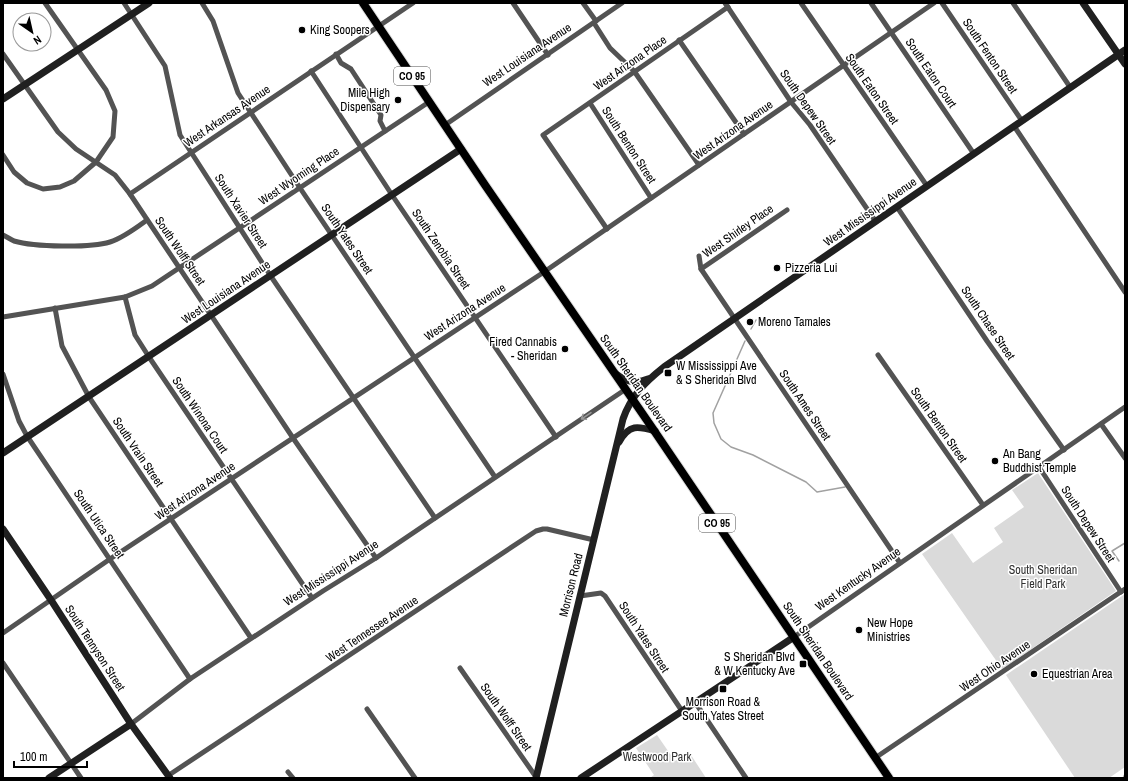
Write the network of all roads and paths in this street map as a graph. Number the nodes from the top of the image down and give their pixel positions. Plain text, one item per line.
1 (45, 3) edge
2 (124, 3) edge
3 (149, 3) edge
4 (202, 3) edge
5 (363, 3) edge
6 (414, 3) edge
7 (513, 3) edge
8 (583, 3) edge
9 (622, 3) edge
10 (801, 3) edge
11 (872, 3) edge
12 (934, 3) edge
13 (942, 3) edge
14 (1013, 3) edge
15 (1084, 3) edge
16 (727, 5) edge
17 (132, 14) junction
18 (595, 22) junction
19 (378, 26) junction
20 (892, 33) junction
21 (679, 40) junction
22 (78, 50) junction
23 (1125, 50) edge
24 (3, 54) edge
25 (336, 54) junction
26 (1118, 54) junction
27 (548, 55) junction
28 (1125, 64) edge
29 (843, 66) junction
30 (312, 71) junction
31 (634, 71) junction
32 (24, 85) junction
33 (1070, 87) junction
34 (3, 99) edge
35 (429, 102) junction
36 (791, 102) junction
37 (590, 103) junction
38 (251, 112) junction
39 (1022, 120) junction
40 (445, 126) junction
41 (1014, 126) junction
42 (385, 131) junction
43 (744, 134) junction
44 (362, 146) junction
45 (461, 149) junction
46 (191, 153) junction
47 (974, 154) junction
48 (3, 155) edge
49 (96, 162) junction
50 (699, 165) junction
51 (927, 186) junction
52 (300, 188) junction
53 (130, 194) junction
54 (392, 195) junction
55 (651, 198) junction
56 (897, 207) junction
57 (787, 210) dead end
58 (147, 220) junction
59 (876, 222) junction
60 (240, 228) junction
61 (606, 229) junction
62 (3, 235) edge
63 (333, 235) junction
64 (699, 256) dead end
65 (180, 269) junction
66 (701, 269) junction
67 (544, 272) junction
68 (270, 275) junction
69 (1125, 292) edge
70 (125, 297) junction
71 (55, 308) junction
72 (211, 315) junction
73 (3, 317) edge
74 (475, 317) junction
75 (735, 319) junction
76 (878, 355) dead end
77 (149, 357) junction
78 (415, 357) junction
79 (614, 373) junction
80 (3, 374) edge
81 (652, 377) junction
82 (626, 389) junction
83 (89, 397) junction
84 (354, 398) junction
85 (632, 398) junction
86 (1125, 407) edge
87 (1101, 424) junction
88 (655, 431) junction
89 (27, 436) junction
90 (556, 437) junction
91 (293, 438) junction
92 (615, 449) junction
93 (1064, 450) junction
94 (3, 453) edge
95 (1125, 458) edge
96 (1039, 467) junction
97 (495, 477) junction
98 (232, 479) junction
99 (983, 505) junction
100 (436, 518) junction
101 (171, 519) junction
102 (3, 529) edge
103 (594, 540) junction
104 (376, 558) junction
105 (110, 559) junction
106 (900, 563) junction
107 (1123, 590) edge
108 (580, 596) junction
109 (312, 598) junction
110 (51, 600) junction
111 (3, 633) edge
112 (794, 637) junction
113 (251, 638) junction
114 (3, 663) edge
115 (460, 668) dead end
116 (190, 679) junction
117 (695, 702) junction
118 (367, 709) dead end
119 (682, 711) junction
120 (130, 724) junction
121 (875, 758) junction
122 (71, 763) junction
123 (288, 772) dead end
124 (169, 777) edge
125 (49, 778) edge
126 (81, 778) edge
127 (293, 778) edge
128 (415, 778) edge
129 (536, 778) edge
130 (581, 778) edge
131 (746, 778) edge
132 (889, 778) edge

1 - 22 street
2 - 17 street, South Xavier Street
3 - 17 street
4 - 38 street, South Yates Street
5 - 19 main road, South Sheridan Boulevard / CO 95
6 - 19 street, West Arkansas Avenue
7 - 27 street
8 - 18 street
9 - 18 street, West Louisiana Avenue
10 - 29 street, South Eaton Street
11 - 20 street, South Eaton Court
12 - 20 street, West Arizona Avenue
13 - 39 street, South Fenton Street
14 - 33 street
15 - 26 street
16 - 21 street, West Arizona Place
16 - 36 street, South Depew Street
17 - 22 street
17 - 46 street, South Xavier Street
18 - 27 street, West Louisiana Avenue
18 - 31 street
19 - 25 street, West Arkansas Avenue
19 - 35 main road, South Sheridan Boulevard / CO 95
20 - 29 street, West Arizona Avenue
20 - 47 street, South Eaton Court
21 - 31 street, West Arizona Place
21 - 43 street
22 - 32 street
22 - 49 street
23 - 26 street, West Mississippi Avenue
24 - 32 street, South Wolff Street
25 - 30 street, West Arkansas Avenue
25 - 42 street
26 - 28 street
26 - 33 street, West Mississippi Avenue
27 - 40 street, West Louisiana Avenue
29 - 36 street, West Arizona Avenue
29 - 51 street, South Eaton Street
30 - 38 street, West Arkansas Avenue
30 - 44 street, South Zenobia Street
31 - 37 street, West Arizona Place
31 - 50 street
32 - 34 street
32 - 49 street, South Wolff Street
33 - 39 street, West Mississippi Avenue
35 - 40 main road, South Sheridan Boulevard / CO 95
35 - 42 street, West Wyoming Place
36 - 43 street, West Arizona Avenue
36 - 59 street, South Depew Street
37 - 55 street, South Benton Street
37 - 61 street, West Arizona Place
38 - 46 street, West Arkansas Avenue
38 - 52 street, South Yates Street
39 - 41 street, West Mississippi Avenue
40 - 45 main road, South Sheridan Boulevard / CO 95
41 - 47 street, West Mississippi Avenue
41 - 69 street
42 - 44 street, West Wyoming Place
43 - 50 street, West Arizona Avenue
44 - 52 street, West Wyoming Place
44 - 54 street, South Zenobia Street
45 - 54 street, West Louisiana Avenue
45 - 67 main road, South Sheridan Boulevard / CO 95
46 - 53 street, West Arkansas Avenue
46 - 60 street, South Xavier Street
47 - 51 street, West Mississippi Avenue
48 - 49 street
49 - 53 street, South Wolff Street
50 - 55 street, West Arizona Avenue
51 - 56 street, West Mississippi Avenue
52 - 60 street, West Wyoming Place
52 - 63 street, South Yates Street
53 - 58 street, South Wolff Street
54 - 63 street, West Louisiana Avenue
54 - 74 street, South Zenobia Street
55 - 61 street, West Arizona Avenue
56 - 59 street, West Mississippi Avenue
56 - 93 street, South Chase Street
57 - 66 street, West Shirley Place
58 - 62 street
58 - 65 street, South Wolff Street
59 - 75 street, West Mississippi Avenue
60 - 65 street, West Wyoming Place
60 - 68 street, South Xavier Street
61 - 67 street, West Arizona Avenue
63 - 68 street, West Louisiana Avenue
63 - 78 street, South Yates Street
64 - 66 street, South Ames Street
65 - 70 street, West Wyoming Place
65 - 72 street, South Wolff Street
66 - 75 street, South Ames Street
67 - 74 street, West Arizona Avenue
67 - 79 main road, South Sheridan Boulevard / CO 95
68 - 72 street, West Louisiana Avenue
68 - 84 street, South Xavier Street
70 - 71 street, West Wyoming Place
70 - 77 street, South Winona Court
71 - 73 street, West Wyoming Place
71 - 83 street, South Vrain Street
72 - 77 street, West Louisiana Avenue
72 - 91 street, South Wolff Street
74 - 78 street, West Arizona Avenue
74 - 90 street, South Zenobia Street
75 - 81 street, West Mississippi Avenue
75 - 106 street, South Ames Street
76 - 99 street, South Benton Street
77 - 83 street, West Louisiana Avenue
77 - 98 street, South Winona Court
78 - 84 street, West Arizona Avenue
78 - 97 street, South Yates Street
79 - 81 street
79 - 82 main road, South Sheridan Boulevard / CO 95
80 - 89 street, South Utica Street
81 - 85 street, West Mississippi Avenue
82 - 85 main road, South Sheridan Boulevard / CO 95
82 -> 90 street, West Mississippi Avenue
83 - 89 street, West Louisiana Avenue
83 - 101 street, South Vrain Street
84 - 91 street, West Arizona Avenue
84 - 100 street, South Xavier Street
85 - 88 main road, South Sheridan Boulevard / CO 95
85 - 92 street, Morrison Road
86 - 87 street, West Kentucky Avenue
87 - 93 street, West Kentucky Avenue
87 - 95 street
88 - 92 street
88 - 112 main road, South Sheridan Boulevard / CO 95
89 - 94 street, West Louisiana Avenue
89 - 105 street, South Utica Street
90 - 97 street, West Mississippi Avenue
91 - 98 street, West Arizona Avenue
91 - 104 street, South Wolff Street
92 - 103 street, Morrison Road
93 - 96 street, West Kentucky Avenue
96 - 99 street, West Kentucky Avenue
96 - 107 street, South Depew Street
97 - 100 street, West Mississippi Avenue
98 - 101 street, West Arizona Avenue
98 - 109 street, South Winona Court
99 - 106 street, West Kentucky Avenue
100 - 104 street, West Mississippi Avenue
101 - 105 street, West Arizona Avenue
101 - 113 street, South Vrain Street
102 - 110 street, South Tennyson Street
103 - 108 street, Morrison Road
103 - 124 street, West Tennessee Avenue
104 - 109 street, West Mississippi Avenue
105 - 110 street, West Arizona Avenue
105 - 116 street, South Utica Street
106 - 112 street, West Kentucky Avenue
107 - 121 street, West Ohio Avenue
108 - 119 street, South Yates Street
108 - 129 street, Morrison Road
109 - 113 street, West Mississippi Avenue
110 - 111 street, West Arizona Avenue
110 - 120 street, South Tennyson Street
112 - 117 street, West Kentucky Avenue
112 - 121 main road, South Sheridan Boulevard / CO 95
113 - 116 street, West Mississippi Avenue
114 - 122 street
115 - 129 street, South Wolff Street
116 - 120 street, West Mississippi Avenue
117 - 119 street, West Kentucky Avenue
117 - 131 street
118 - 128 street
119 - 130 street, West Kentucky Avenue
120 - 122 street, West Mississippi Avenue
120 - 124 street, South Tennyson Street
121 - 132 main road, South Sheridan Boulevard / CO 95
122 - 125 street, West Mississippi Avenue
122 - 126 street
123 - 127 street

